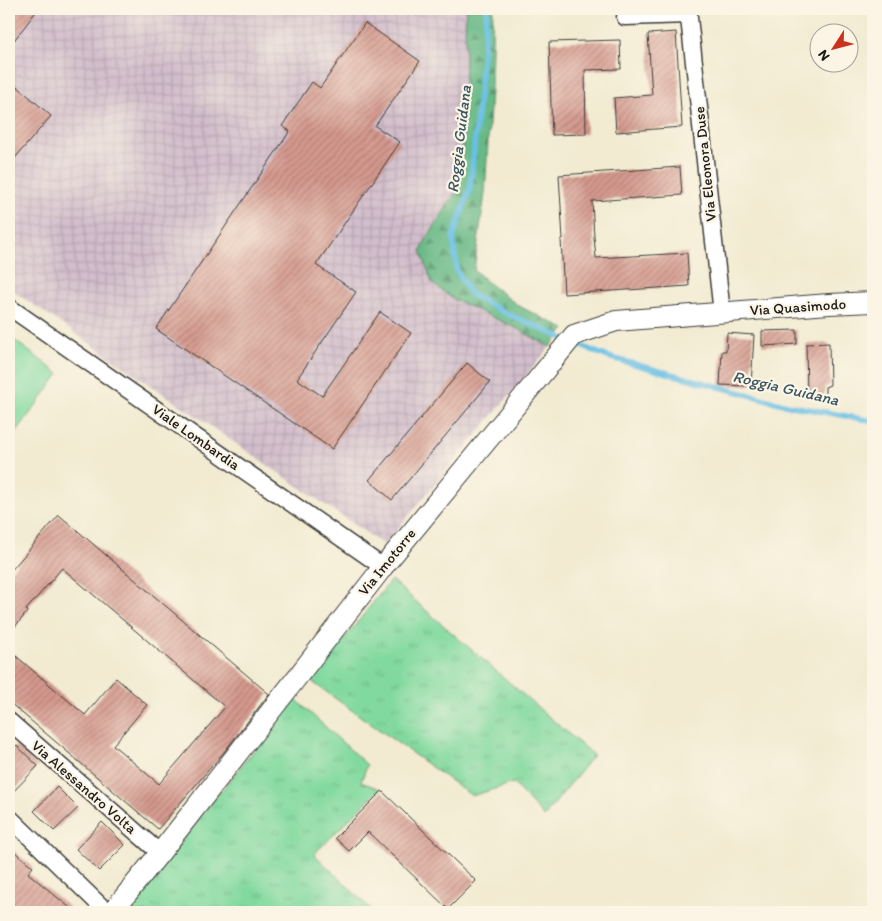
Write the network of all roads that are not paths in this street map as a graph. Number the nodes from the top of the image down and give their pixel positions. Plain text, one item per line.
1 (688, 12) edge
2 (625, 17) dead end
3 (873, 302) edge
4 (9, 306) edge
5 (722, 313) junction
6 (383, 567) junction
7 (9, 721) edge
8 (9, 817) edge
9 (160, 853) junction
10 (107, 912) edge
11 (112, 912) edge

1 - 2 street, Via Eleonora Duse
1 - 5 street, Via Eleonora Duse
3 - 5 street, Via Quasimodo
4 - 6 street, Viale Lombardia
5 - 6 street, Via Imotorre
6 - 9 street, Via Imotorre
7 - 9 street, Via Alessandro Volta
8 - 10 street
9 - 11 street, Via Imotorre

